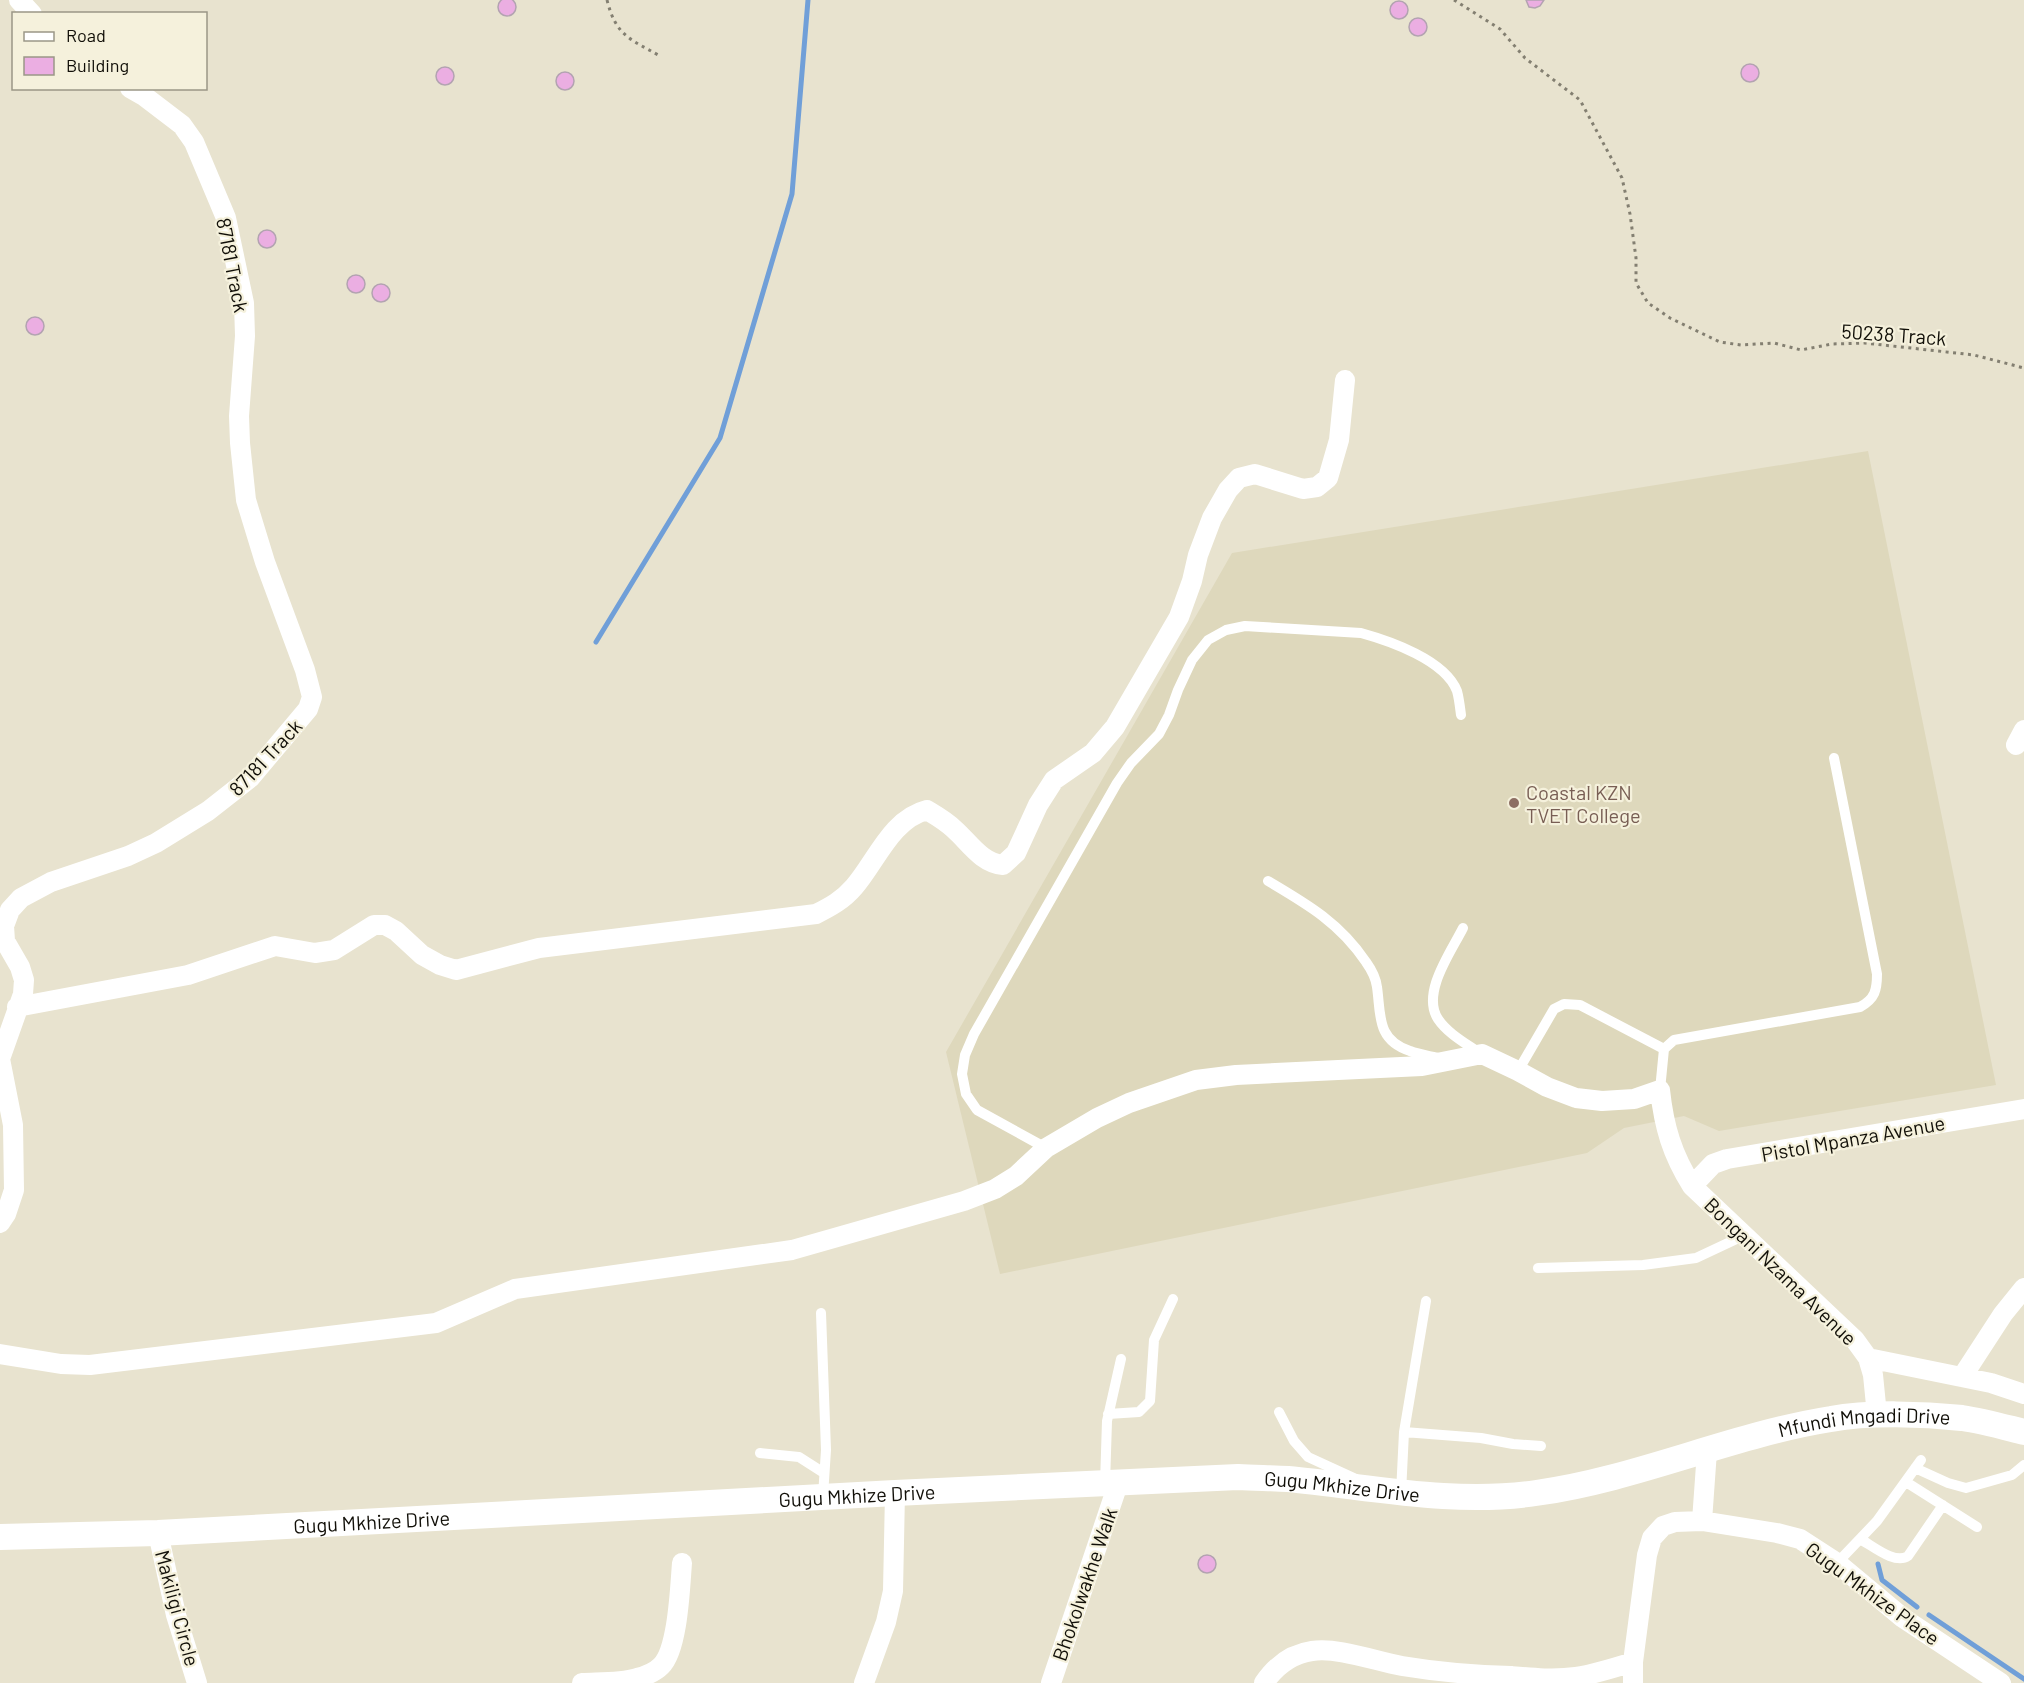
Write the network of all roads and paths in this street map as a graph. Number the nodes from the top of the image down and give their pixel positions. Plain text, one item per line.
1 (19, 0) edge
2 (607, 0) edge
3 (1454, 0) edge
4 (30, 12) edge
5 (660, 56) dead end
6 (134, 90) edge
7 (2024, 369) edge
8 (1345, 380) dead end
9 (1461, 714) dead end
10 (1834, 758) dead end
11 (1268, 881) dead end
12 (1462, 928) dead end
13 (2, 943) edge
14 (17, 1007) junction
15 (1664, 1049) junction
16 (1482, 1054) junction
17 (1451, 1061) junction
18 (1518, 1071) junction
19 (1660, 1090) junction
20 (2024, 1108) edge
21 (1047, 1148) junction
22 (1692, 1186) junction
23 (0, 1223) edge
24 (1745, 1235) junction
25 (1538, 1268) dead end
26 (2024, 1288) edge
27 (1173, 1299) dead end
28 (1426, 1301) dead end
29 (821, 1313) dead end
30 (0, 1354) edge
31 (1868, 1358) junction
32 (1121, 1359) dead end
33 (1962, 1377) junction
34 (2024, 1394) edge
35 (1279, 1412) dead end
36 (1108, 1414) junction
37 (1877, 1415) junction
38 (1404, 1432) junction
39 (2024, 1432) edge
40 (1541, 1446) dead end
41 (1707, 1451) junction
42 (760, 1453) dead end
43 (2024, 1465) edge
44 (1906, 1482) junction
45 (1112, 1484) junction
46 (824, 1485) junction
47 (1363, 1489) junction
48 (895, 1493) junction
49 (1401, 1493) junction
50 (1943, 1505) junction
51 (1702, 1521) junction
52 (1977, 1527) dead end
53 (158, 1533) junction
54 (0, 1537) edge
55 (1860, 1539) junction
56 (682, 1563) dead end
57 (1836, 1563) junction
58 (1634, 1662) junction
59 (197, 1683) edge
60 (582, 1683) edge
61 (864, 1683) edge
62 (1051, 1683) edge
63 (1264, 1683) edge
64 (1633, 1683) edge
65 (2001, 1683) edge

1 - 4 street
2 - 5 path
3 - 7 path, 50238 Track
6 - 13 street, 87181 Track
8 - 14 street
9 - 21 lane
10 - 15 lane
11 - 17 lane
12 - 16 lane
13 - 14 street, 87181 Track
14 - 23 street, 87181 Track
15 - 18 lane
15 - 19 lane
16 - 17 street
16 - 18 street
17 - 21 street
18 - 19 street
19 - 22 street, Bongani Nzama Avenue
20 - 22 street, Pistol Mpanza Avenue
21 - 30 street
22 - 24 street, Bongani Nzama Avenue
24 - 25 lane
24 - 31 street, Bongani Nzama Avenue
26 - 33 street
27 - 36 lane
28 - 38 lane
29 - 46 lane
31 - 33 street, Bongani Nzama Avenue
31 - 37 street, Bongani Nzama Avenue
32 - 36 lane
33 - 34 street, Bongani Nzama Avenue
35 - 47 lane
36 - 45 lane
37 - 39 street, Mfundi Mngadi Drive
37 - 41 street, Mfundi Mngadi Drive
38 - 40 lane
38 - 49 lane
41 - 49 street, Gugu Mkhize Drive
41 - 51 street
42 - 46 lane
43 - 44 lane
44 - 50 lane
44 - 55 lane
45 - 47 street, Gugu Mkhize Drive
45 - 48 street, Gugu Mkhize Drive
45 - 62 street, Bhokolwakhe Walk
46 - 48 street, Gugu Mkhize Drive
46 - 53 street, Gugu Mkhize Drive
47 - 49 street, Gugu Mkhize Drive
48 - 61 street
50 - 52 lane
50 - 55 lane
51 - 57 street, Gugu Mkhize Place
51 - 58 street, Gugu Mkhize Place
53 - 54 street, Gugu Mkhize Drive
53 - 59 street, Makiligi Circle
55 - 57 lane
56 - 60 street
57 - 65 street, Gugu Mkhize Place
58 - 63 street
58 - 64 street

